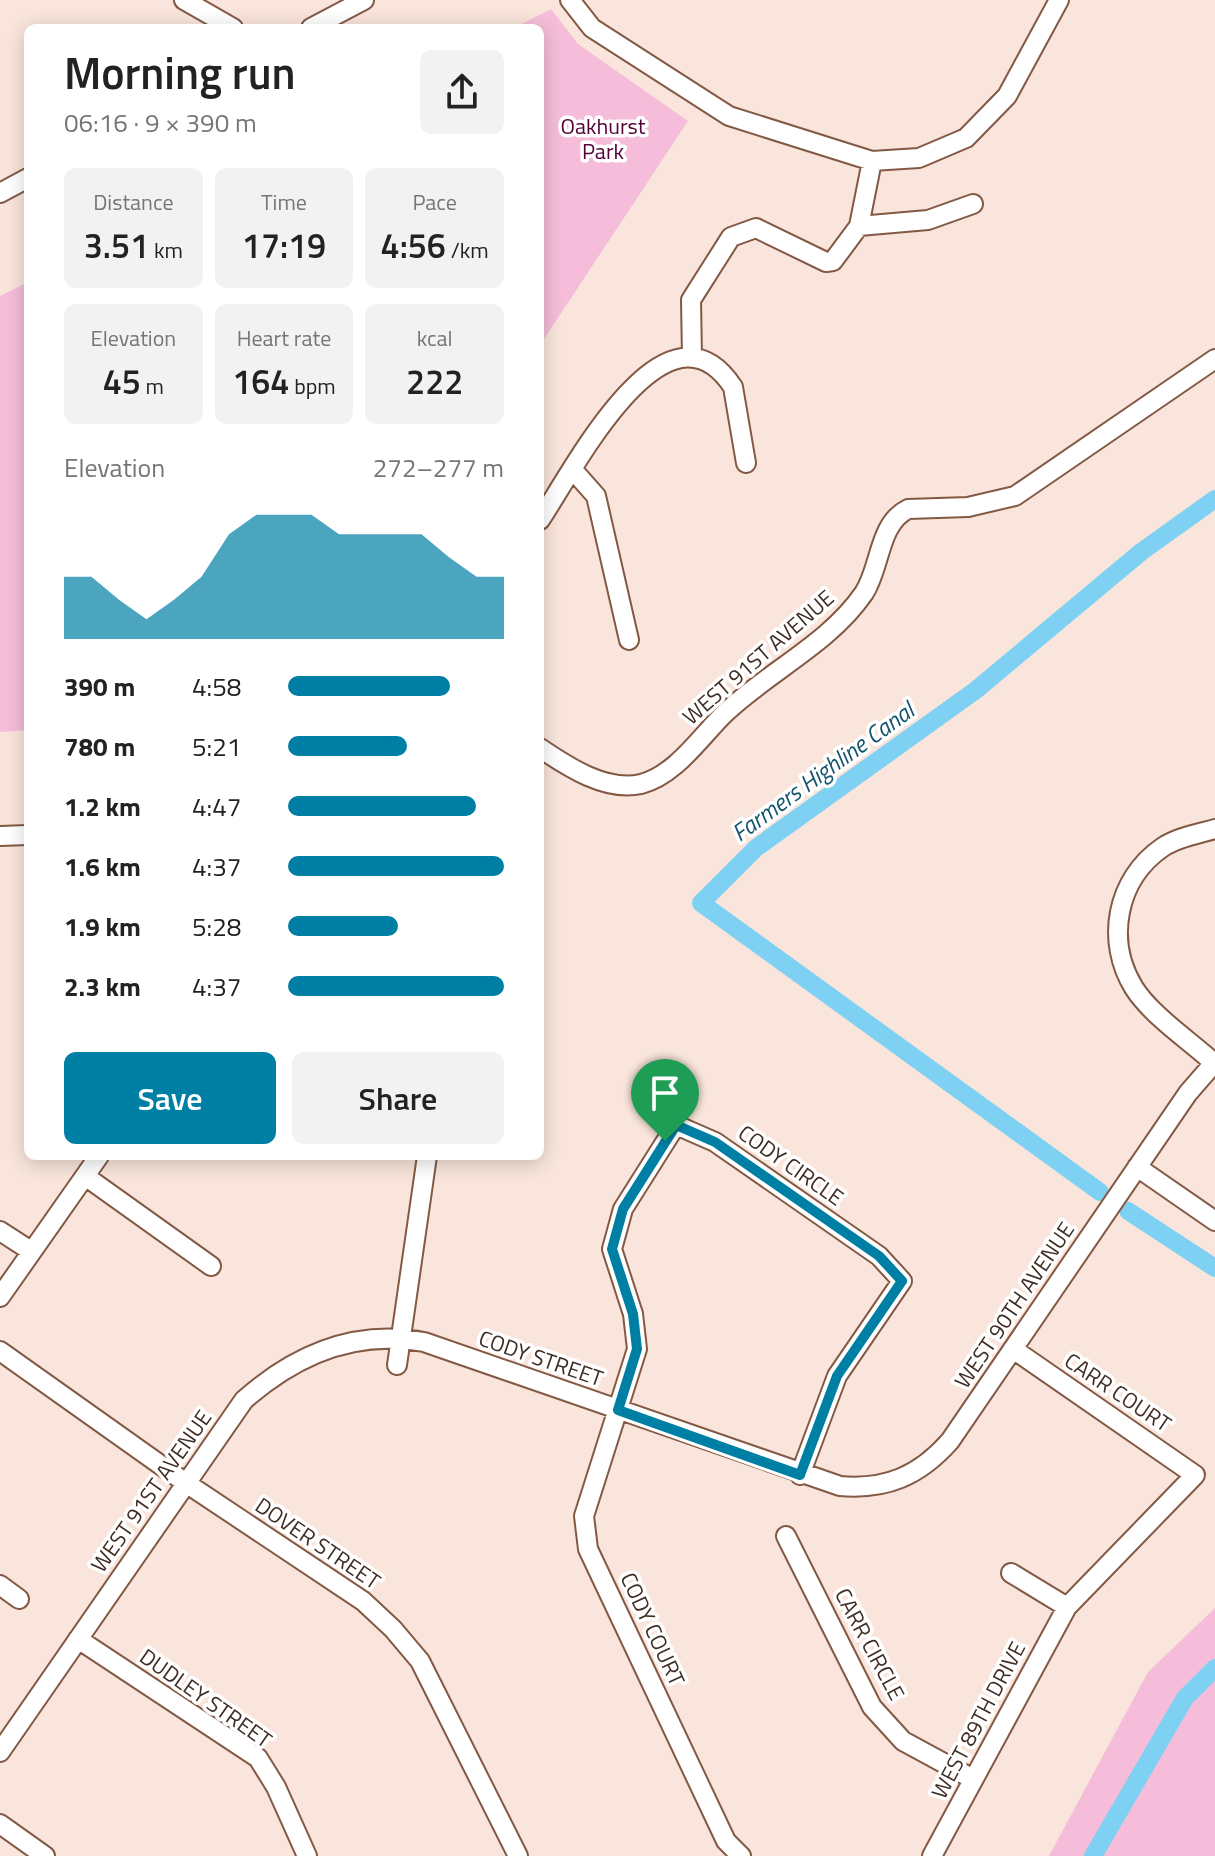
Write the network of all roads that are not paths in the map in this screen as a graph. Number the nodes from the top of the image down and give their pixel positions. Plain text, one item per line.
1 (184, 0) edge
2 (364, 0) edge
3 (570, 0) edge
4 (1059, 0) edge
5 (223, 24) edge
6 (319, 24) edge
7 (872, 161) junction
8 (24, 180) edge
9 (0, 193) edge
10 (973, 204) dead end
11 (859, 226) junction
12 (692, 357) junction
13 (1215, 359) edge
14 (746, 463) dead end
15 (573, 470) junction
16 (544, 514) edge
17 (629, 640) dead end
18 (544, 750) edge
19 (1215, 829) edge
20 (24, 835) edge
21 (0, 836) edge
22 (1214, 1062) edge
23 (96, 1160) edge
24 (426, 1160) edge
25 (1137, 1167) junction
26 (85, 1176) junction
27 (1215, 1221) edge
28 (0, 1231) edge
29 (31, 1251) junction
30 (211, 1266) dead end
31 (0, 1297) edge
32 (400, 1338) junction
33 (1013, 1349) junction
34 (0, 1351) edge
35 (397, 1365) dead end
36 (618, 1410) junction
37 (800, 1475) junction
38 (1195, 1475) joint
39 (186, 1483) junction
40 (786, 1536) dead end
41 (1011, 1573) dead end
42 (0, 1585) edge
43 (19, 1599) dead end
44 (1067, 1607) junction
45 (78, 1639) junction
46 (0, 1752) edge
47 (973, 1779) junction
48 (0, 1824) edge
49 (45, 1856) edge
50 (307, 1856) edge
51 (518, 1856) edge
52 (741, 1856) edge
53 (932, 1856) edge

1 - 5 street
2 - 6 street
3 - 7 street
4 - 7 street
7 - 11 street
8 - 9 street
10 - 11 street
11 - 12 street
12 - 14 street
12 - 15 street
13 - 18 street, WEST 91ST AVENUE
15 - 16 street
15 - 17 street
19 - 22 street
20 - 21 street
22 - 25 street, WEST 90TH AVENUE
23 - 26 street
24 - 32 street
25 - 27 street
25 - 33 street, WEST 90TH AVENUE
26 - 29 street
26 - 30 street
28 - 29 street
29 - 31 street
32 - 35 street
32 - 36 street, CODY STREET
32 - 39 street, WEST 91ST AVENUE
33 - 37 street, WEST 90TH AVENUE
33 - 38 street, CARR COURT
34 - 39 street, DOVER STREET
36 - 37 street, CODY STREET
36 - 37 street, CODY CIRCLE
36 - 52 street, CODY COURT
38 - 44 street, WEST 89TH DRIVE
39 - 45 street, WEST 91ST AVENUE
39 - 51 street, DOVER STREET
40 - 47 street, CARR CIRCLE
41 - 44 street
42 - 43 street
44 - 47 street, WEST 89TH DRIVE
45 - 46 street, WEST 91ST AVENUE
45 - 50 street, DUDLEY STREET
47 - 53 street, WEST 89TH DRIVE
48 - 49 street

